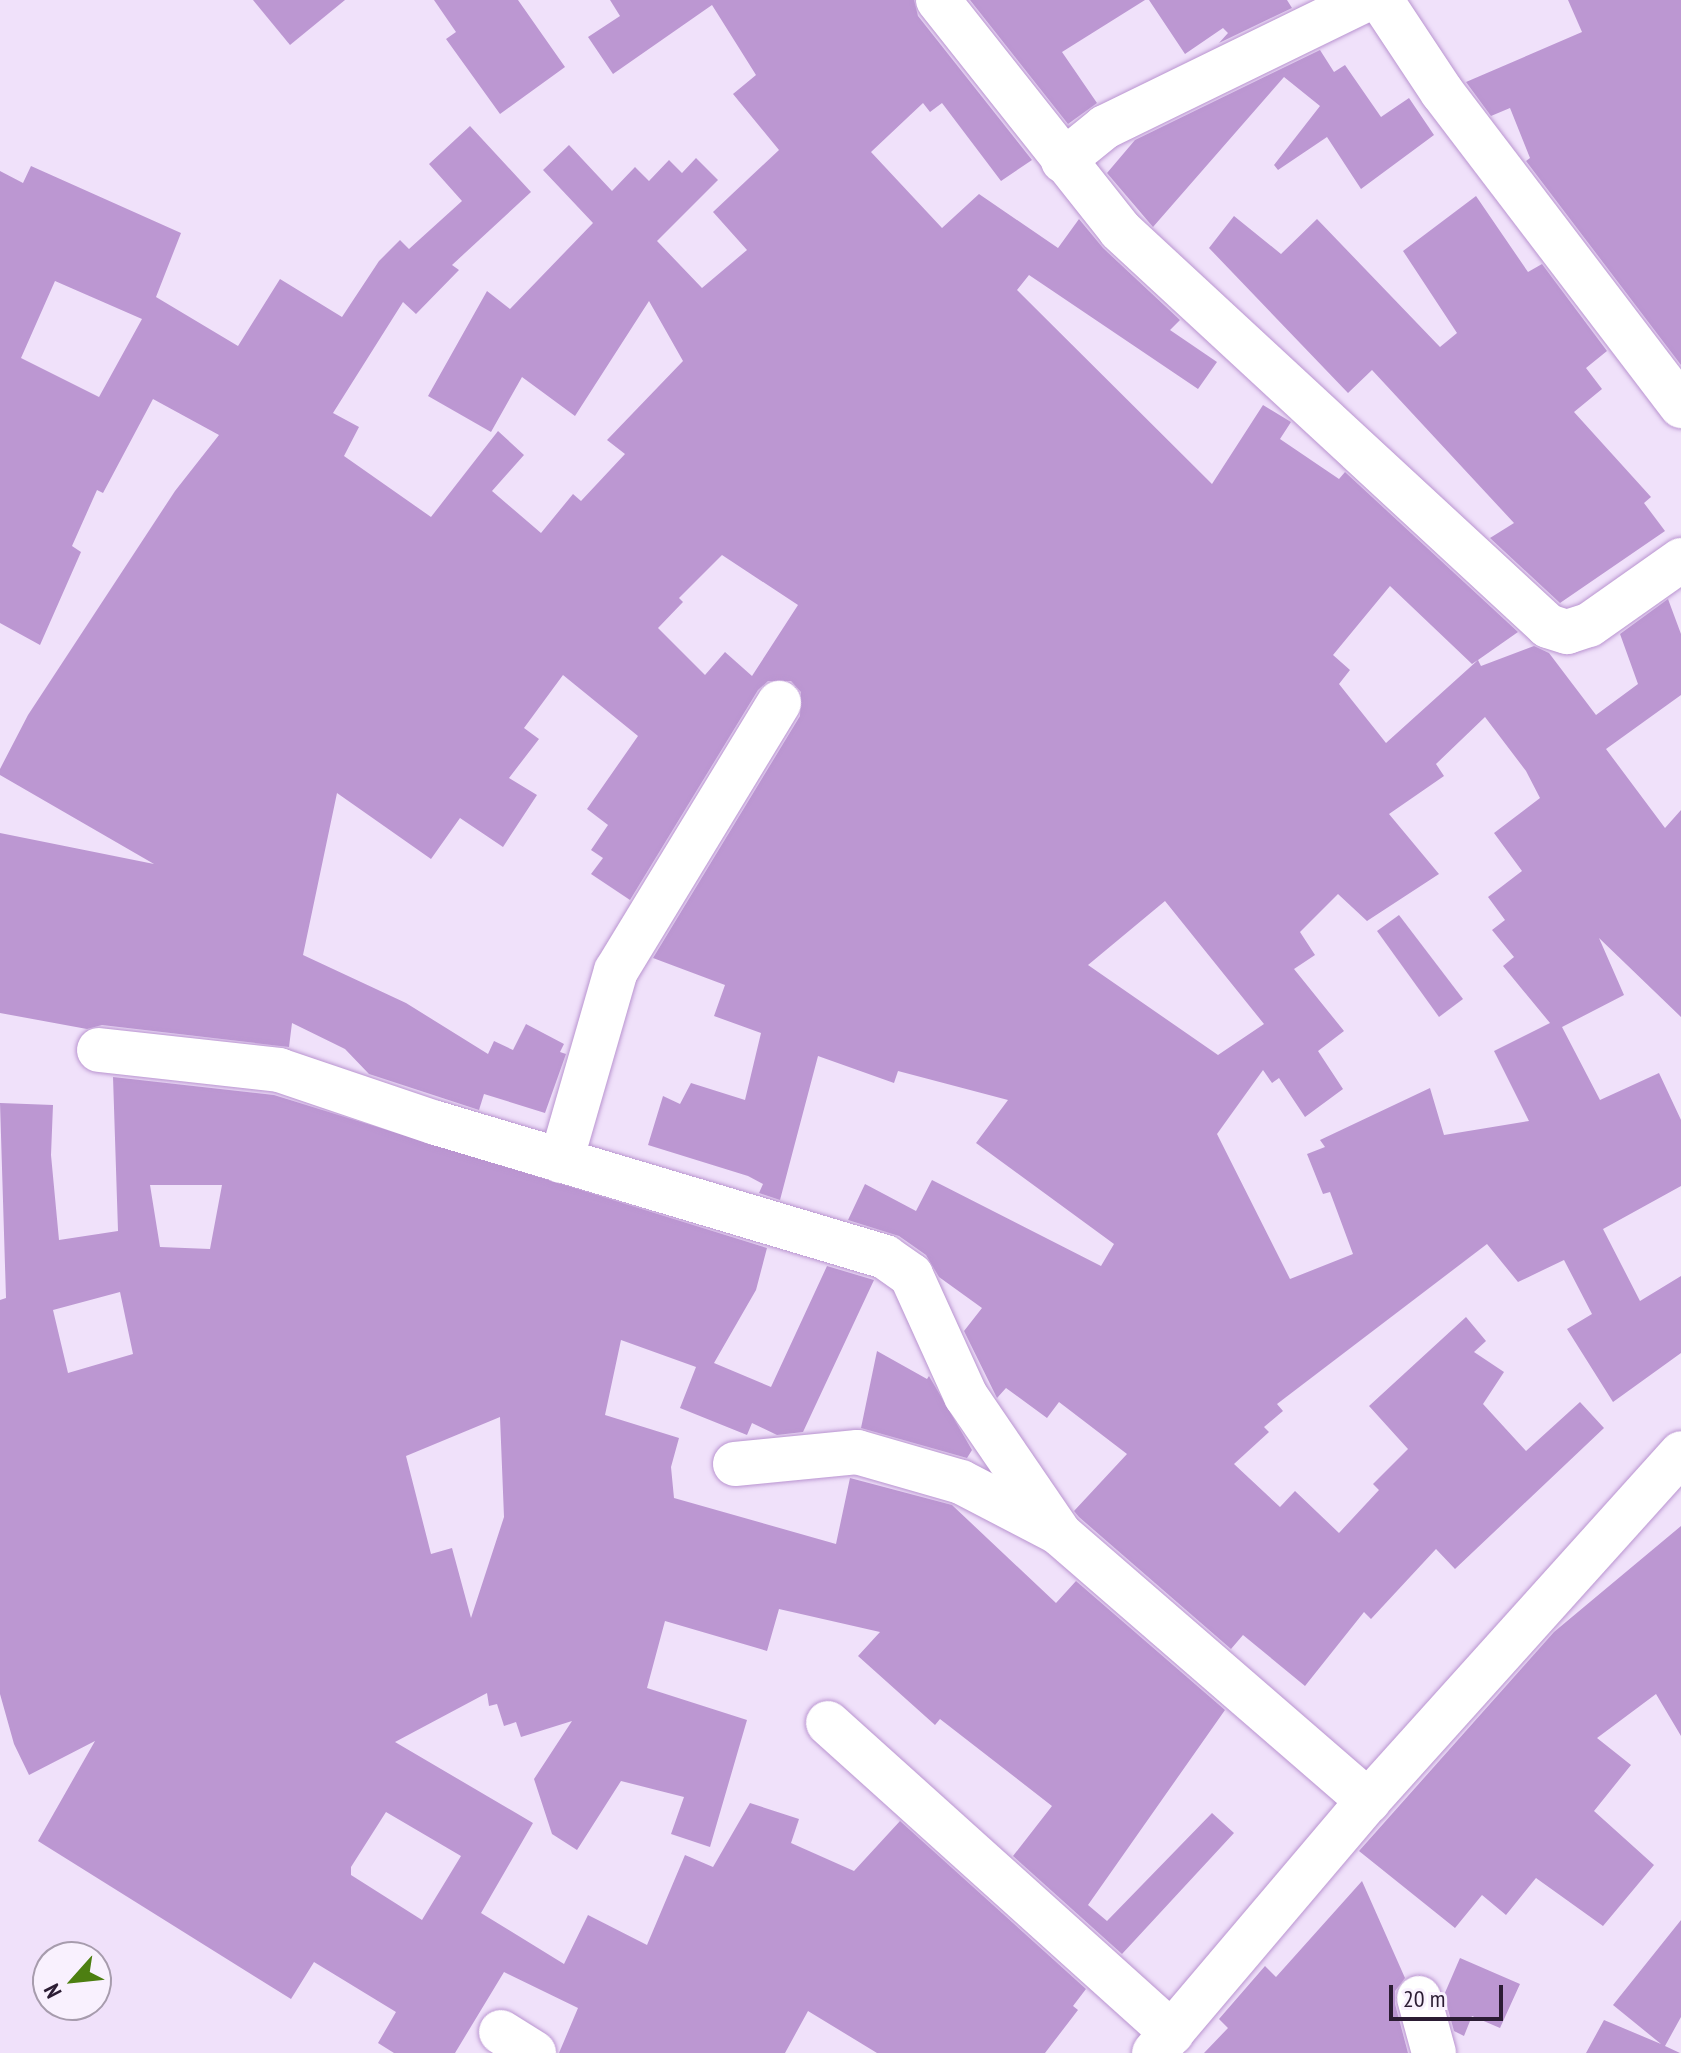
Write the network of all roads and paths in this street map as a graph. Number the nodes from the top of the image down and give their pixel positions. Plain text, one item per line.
1 (938, 0) edge
2 (1365, 0) edge
3 (1372, 0) edge
4 (1063, 161) junction
5 (1681, 406) edge
6 (1681, 560) edge
7 (779, 703) dead end
8 (99, 1050) dead end
9 (561, 1161) junction
10 (1681, 1453) edge
11 (735, 1464) dead end
12 (1060, 1534) junction
13 (828, 1723) dead end
14 (1368, 1801) junction
15 (1419, 1998) dead end
16 (1163, 2043) edge
17 (1434, 2053) edge

1 - 4 street
2 - 4 street
3 - 5 street
4 - 6 street
7 - 9 street
8 - 9 street
9 - 12 street
10 - 14 street
11 - 12 street
12 - 14 street
13 - 16 street
14 - 16 street
15 - 17 street

